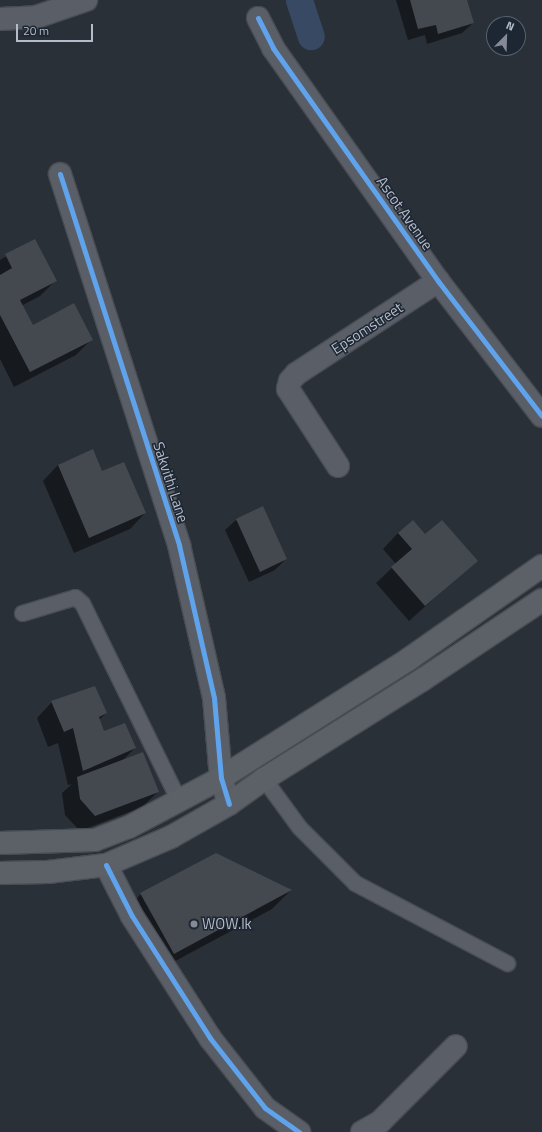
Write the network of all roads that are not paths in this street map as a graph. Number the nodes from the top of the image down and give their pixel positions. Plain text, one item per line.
1 (86, 0) edge
2 (258, 18) dead end
3 (0, 19) edge
4 (60, 174) dead end
5 (438, 281) junction
6 (542, 416) edge
7 (338, 466) dead end
8 (542, 566) edge
9 (542, 600) edge
10 (22, 613) dead end
11 (221, 778) junction
12 (264, 779) junction
13 (179, 801) junction
14 (229, 804) junction
15 (0, 843) edge
16 (106, 865) junction
17 (0, 873) edge
18 (507, 963) dead end
19 (456, 1046) dead end
20 (299, 1132) edge
21 (362, 1132) edge

1 - 3 street
2 - 5 street, Ascot Avenue
4 - 11 street, Sakvithi Lane
5 - 6 street, Ascot Avenue
5 - 7 street, Epsomstreet
8 - 11 main road
9 - 12 main road
10 - 13 lane
11 - 13 main road
11 - 14 street, Sakvithi Lane
12 - 14 main road
12 - 18 lane
13 - 15 main road
14 - 16 main road
16 - 17 main road
16 - 20 street
19 - 21 street

